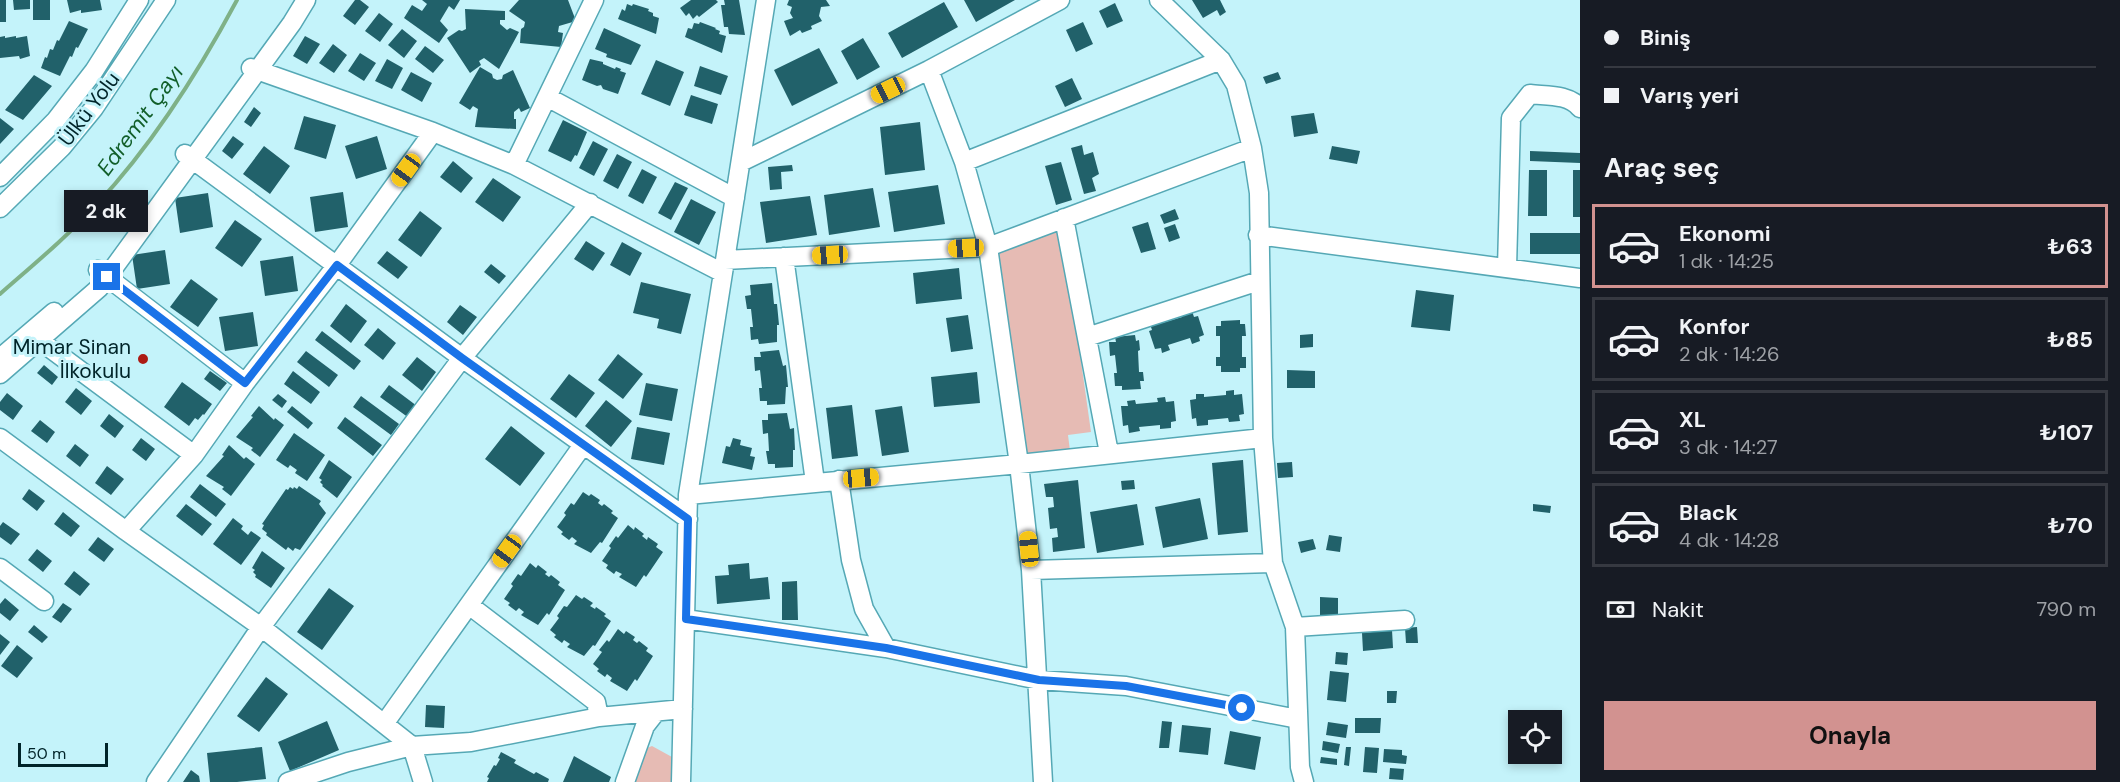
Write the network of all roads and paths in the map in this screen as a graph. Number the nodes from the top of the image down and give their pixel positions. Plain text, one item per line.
1 (139, 0) edge
2 (166, 0) edge
3 (293, 0) edge
4 (306, 0) edge
5 (594, 0) edge
6 (766, 0) edge
7 (1060, 0) edge
8 (1160, 0) edge
9 (1221, 60) junction
10 (255, 69) junction
11 (930, 70) junction
12 (547, 98) junction
13 (1580, 108) edge
14 (433, 132) junction
15 (1252, 148) junction
16 (189, 157) junction
17 (741, 162) junction
18 (964, 162) junction
19 (514, 165) junction
20 (0, 177) edge
21 (735, 198) junction
22 (590, 202) junction
23 (0, 208) edge
24 (1064, 218) junction
25 (1258, 235) junction
26 (988, 247) junction
27 (784, 257) junction
28 (337, 265) junction
29 (724, 266) junction
30 (1507, 268) junction
31 (103, 273) junction
32 (1580, 278) edge
33 (1259, 281) junction
34 (35, 337) junction
35 (1087, 337) junction
36 (0, 358) edge
37 (462, 358) junction
38 (0, 374) edge
39 (245, 383) junction
40 (0, 438) edge
41 (1263, 438) junction
42 (584, 445) junction
43 (1109, 453) junction
44 (194, 455) junction
45 (1019, 464) junction
46 (838, 480) junction
47 (815, 482) junction
48 (688, 495) junction
49 (688, 519) junction
50 (126, 531) junction
51 (1273, 563) junction
52 (0, 568) edge
53 (1031, 570) junction
54 (44, 600) dead end
55 (469, 605) junction
56 (686, 619) junction
57 (1405, 620) dead end
58 (261, 627) junction
59 (1295, 627) junction
60 (886, 648) junction
61 (1039, 680) junction
62 (683, 709) junction
63 (656, 712) junction
64 (599, 717) junction
65 (1298, 719) junction
66 (384, 724) junction
67 (412, 746) junction
68 (156, 782) edge
69 (288, 782) edge
70 (423, 782) edge
71 (625, 782) edge
72 (681, 782) edge
73 (1043, 782) edge
74 (1304, 782) edge

1 - 20 street, Ülkü Yolu
2 - 23 street, Ülkü Yolu
3 - 10 street
4 - 10 street
5 - 12 street
6 - 17 street
7 - 11 street
8 - 9 street
9 - 15 street
9 - 18 street
10 - 14 street
10 - 16 street
11 - 17 street
11 - 18 street
12 - 19 street
12 - 21 street
13 - 30 street
14 - 19 street
14 - 28 street
15 - 24 street
15 - 25 street
16 - 28 street
16 - 31 street
17 - 21 street
18 - 26 street
19 - 22 street
21 - 29 street
22 - 29 street
22 - 37 street
24 - 26 street
24 - 35 street
25 - 30 street
25 - 33 street
26 - 27 street
26 - 45 street
27 - 29 street
27 - 47 street
28 - 37 street
28 - 39 street
29 - 48 street
30 - 32 street
31 - 34 street
31 - 39 street
33 - 35 street
33 - 41 street
34 - 36 street
34 - 38 street
34 - 44 street
35 - 43 street
37 - 42 street
37 - 58 street
39 - 44 street
40 - 50 street
41 - 43 street
41 - 51 street
42 - 49 street
42 - 55 street
43 - 45 street
44 - 50 street
45 - 46 street
45 - 53 street
46 - 47 street
46 - 60 street
47 - 48 street
48 - 49 street
49 - 56 street
50 - 58 street
51 - 53 street
51 - 59 street
52 - 54 street
53 - 61 street
55 - 64 street
55 - 66 street
56 - 60 street
56 - 62 street
57 - 59 street
58 - 66 street
58 - 68 street
59 - 65 street
60 - 61 street
61 - 65 street
61 - 73 street
62 - 63 street
62 - 72 street
63 - 64 street
63 - 71 street
64 - 67 street
65 - 74 street
66 - 67 street
67 - 69 street
67 - 70 street

